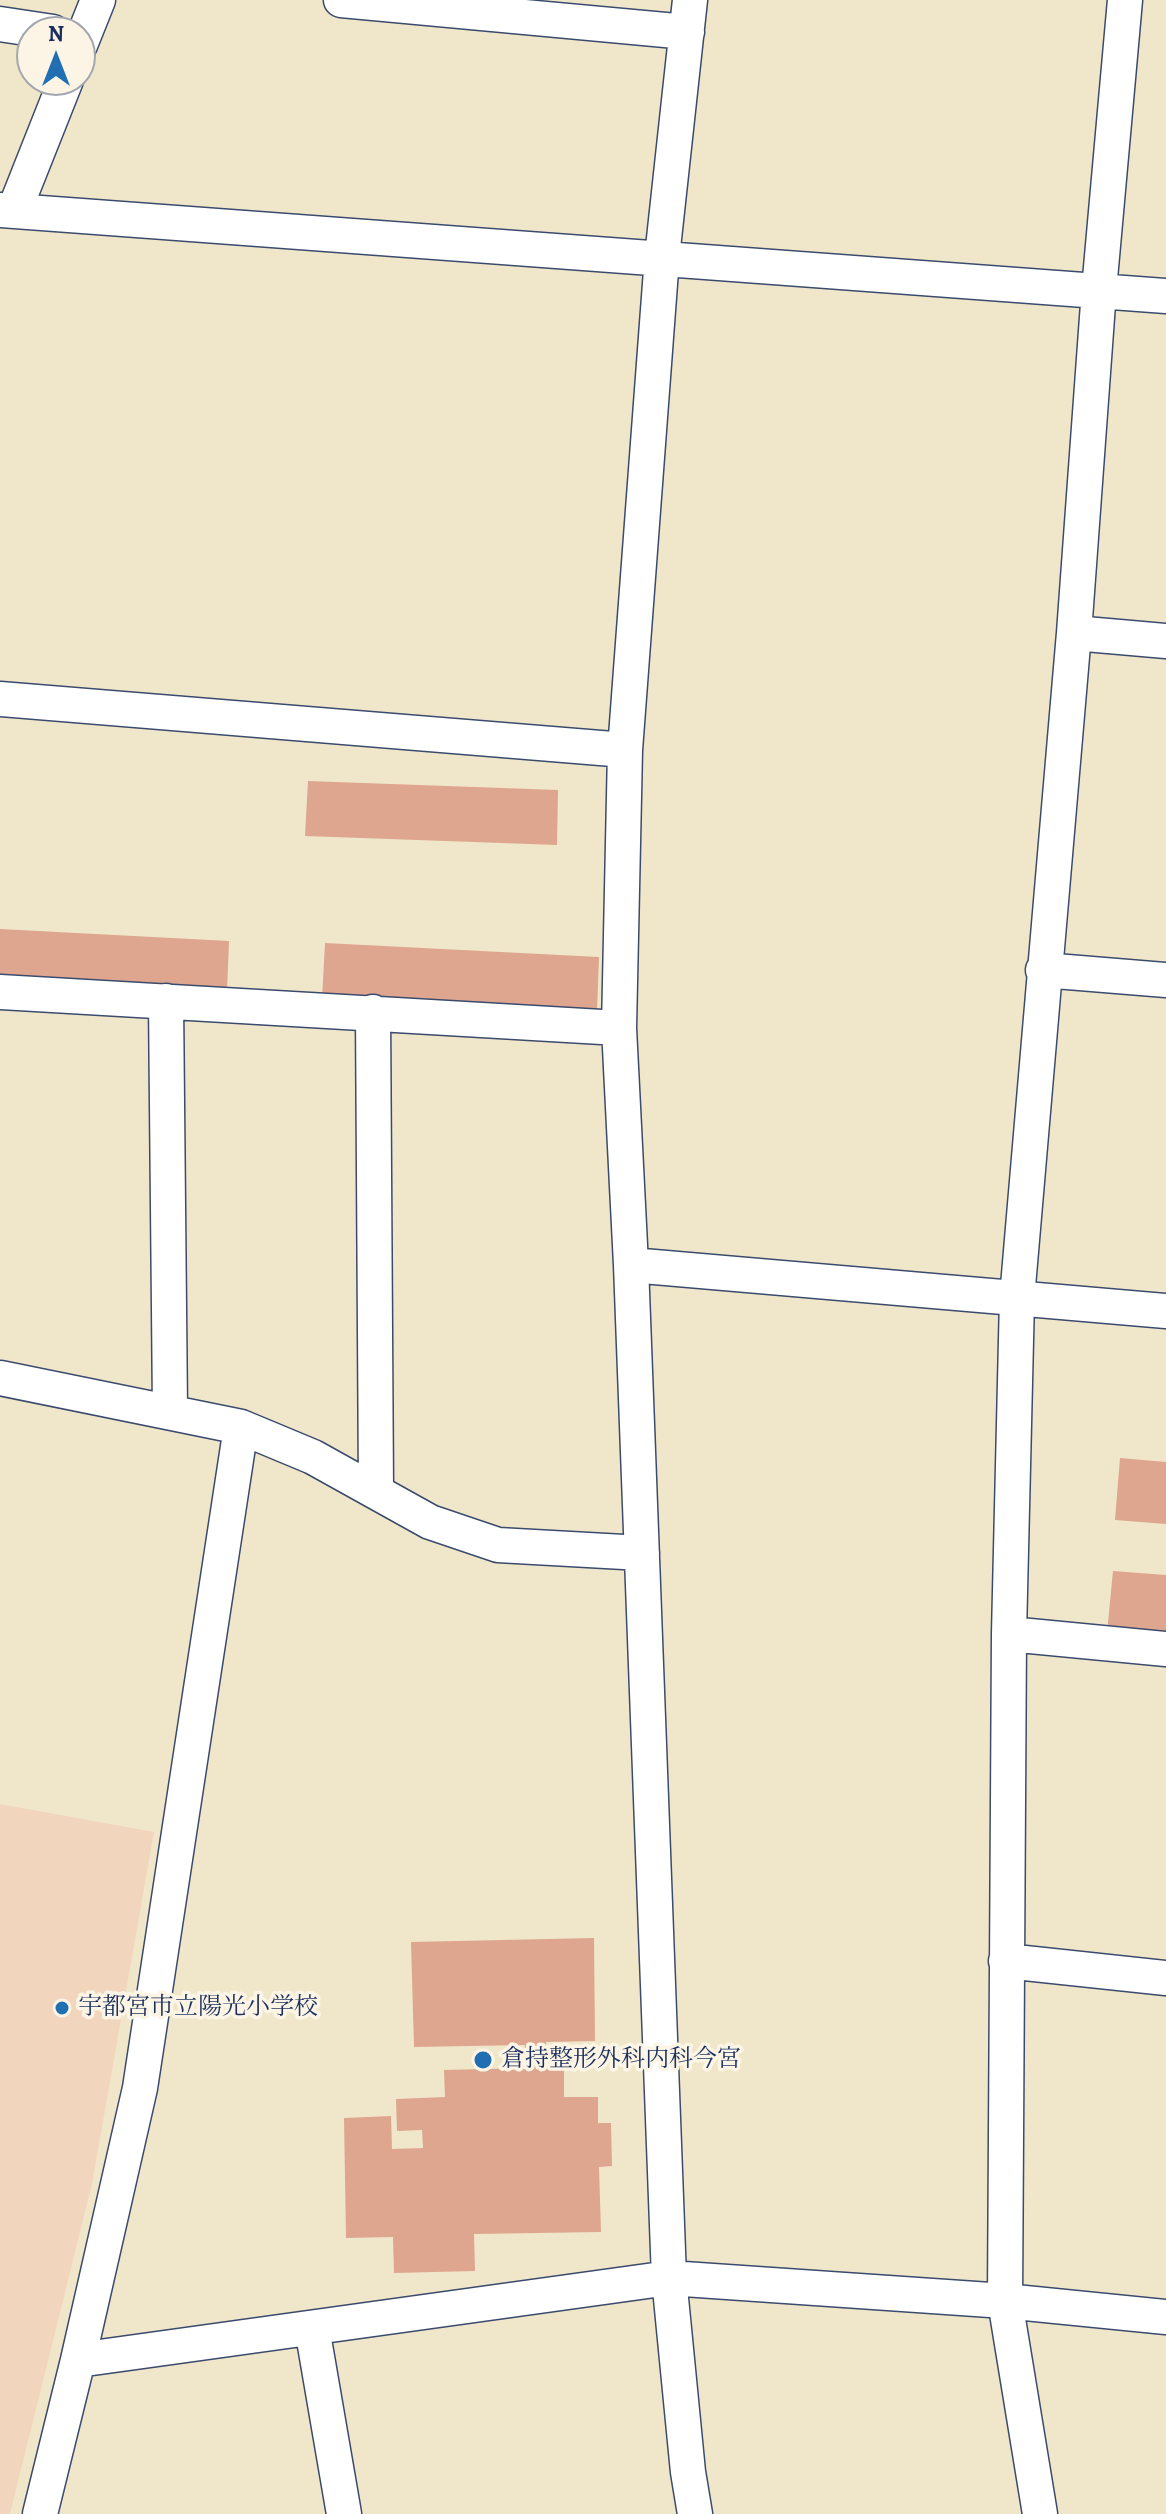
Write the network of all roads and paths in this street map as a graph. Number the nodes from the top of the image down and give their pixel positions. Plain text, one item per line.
1 (341, 0) edge
2 (1125, 0) edge
3 (688, 16) edge
4 (59, 96) edge
5 (7, 210) edge
6 (662, 257) junction
7 (1099, 290) junction
8 (1166, 296) edge
9 (1074, 633) junction
10 (1166, 641) edge
11 (0, 699) edge
12 (625, 750) junction
13 (1043, 970) junction
14 (1166, 980) edge
15 (0, 992) edge
16 (166, 1001) junction
17 (373, 1012) junction
18 (619, 1028) junction
19 (631, 1265) junction
20 (1017, 1298) junction
21 (1166, 1311) edge
22 (0, 1378) edge
23 (170, 1411) junction
24 (241, 1427) junction
25 (376, 1491) junction
26 (642, 1553) junction
27 (1009, 1634) junction
28 (1166, 1649) edge
29 (1006, 1961) junction
30 (1166, 1978) edge
31 (669, 2278) junction
32 (1005, 2301) junction
33 (1166, 2317) edge
34 (312, 2328) junction
35 (78, 2360) junction
36 (40, 2514) edge
37 (344, 2514) edge
38 (695, 2514) edge
39 (1040, 2514) edge

1 - 3 street
2 - 7 street
3 - 6 street
4 - 5 street
5 - 6 street
6 - 7 street
6 - 12 street
7 - 8 street
7 - 9 street
9 - 10 street
9 - 13 street
11 - 12 street
12 - 18 street
13 - 14 street
13 - 20 street
15 - 16 street
16 - 17 street
16 - 23 street
17 - 18 street
17 - 25 street
18 - 19 street
19 - 20 street
19 - 26 street
20 - 21 street
20 - 27 street
22 - 23 street
23 - 24 street
24 - 25 street
24 - 35 street
25 - 26 street
26 - 31 street
27 - 28 street
27 - 29 street
29 - 30 street
29 - 32 street
31 - 32 street
31 - 34 street
31 - 38 street
32 - 33 street
32 - 39 street
34 - 35 street
34 - 37 street
35 - 36 street

